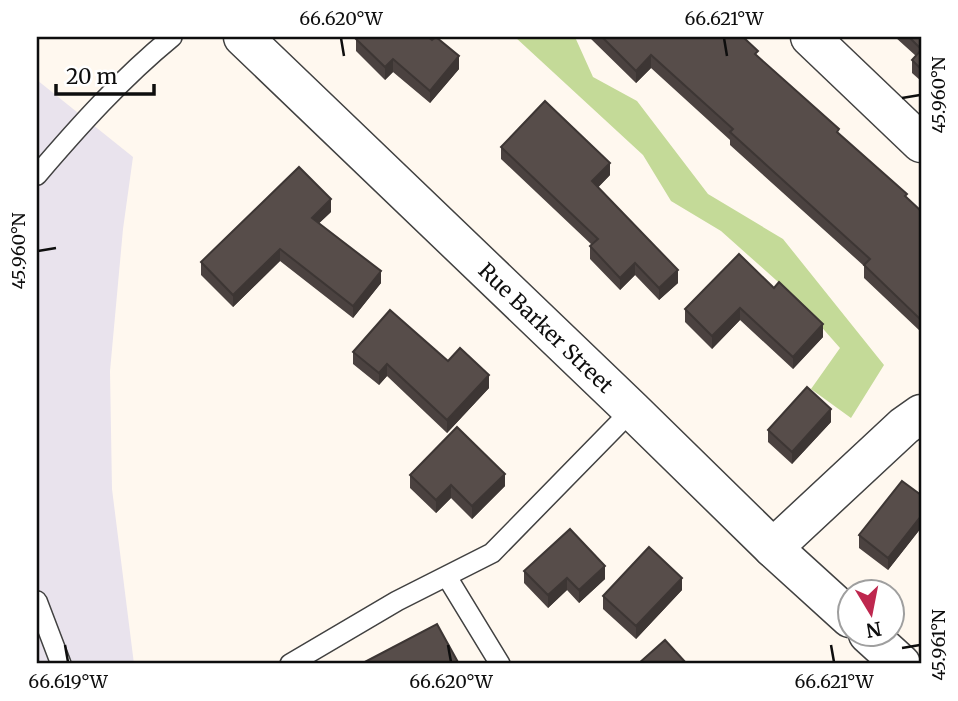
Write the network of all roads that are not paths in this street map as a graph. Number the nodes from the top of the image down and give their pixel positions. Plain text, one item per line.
1 (172, 37) edge
2 (243, 37) edge
3 (810, 37) edge
4 (921, 143) edge
5 (37, 176) edge
6 (632, 410) junction
7 (921, 414) edge
8 (773, 548) junction
9 (447, 577) junction
10 (37, 601) edge
11 (836, 606) edge
12 (883, 648) edge
13 (61, 664) edge
14 (290, 664) edge
15 (500, 664) edge
16 (901, 664) edge

1 - 5 lane
2 - 6 street, Rue Barker Street
3 - 4 street
6 - 8 street, Rue Barker Street
6 - 9 lane
7 - 8 street
8 - 11 street, Rue Barker Street
9 - 14 lane
9 - 15 lane
10 - 13 lane
12 - 16 street

